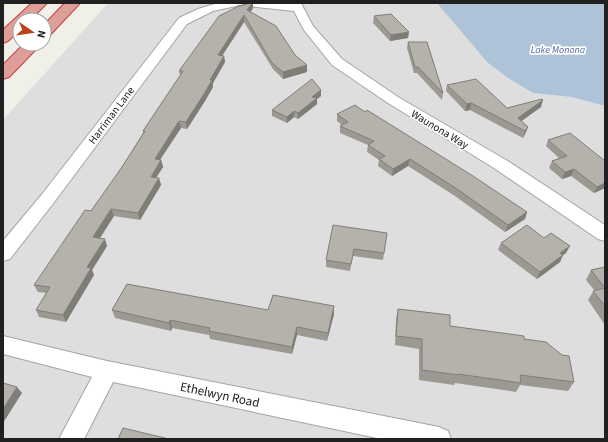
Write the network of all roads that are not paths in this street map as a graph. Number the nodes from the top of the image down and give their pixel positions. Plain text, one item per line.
1 (40, 3) edge
2 (74, 3) edge
3 (237, 3) edge
4 (248, 3) edge
5 (297, 6) edge
6 (30, 12) edge
7 (52, 25) edge
8 (12, 30) edge
9 (3, 38) edge
10 (25, 52) edge
11 (3, 74) edge
12 (605, 234) edge
13 (3, 254) edge
14 (3, 345) edge
15 (107, 371) junction
16 (71, 439) edge
17 (439, 439) edge

1 - 6 highway
2 - 7 highway
3 - 13 street, Harriman Lane
4 - 5 street
5 - 12 street, Waunona Way
8 - 9 highway
10 - 11 highway
14 - 15 street, Ethelwyn Road
15 - 16 street
15 - 17 street, Ethelwyn Road

